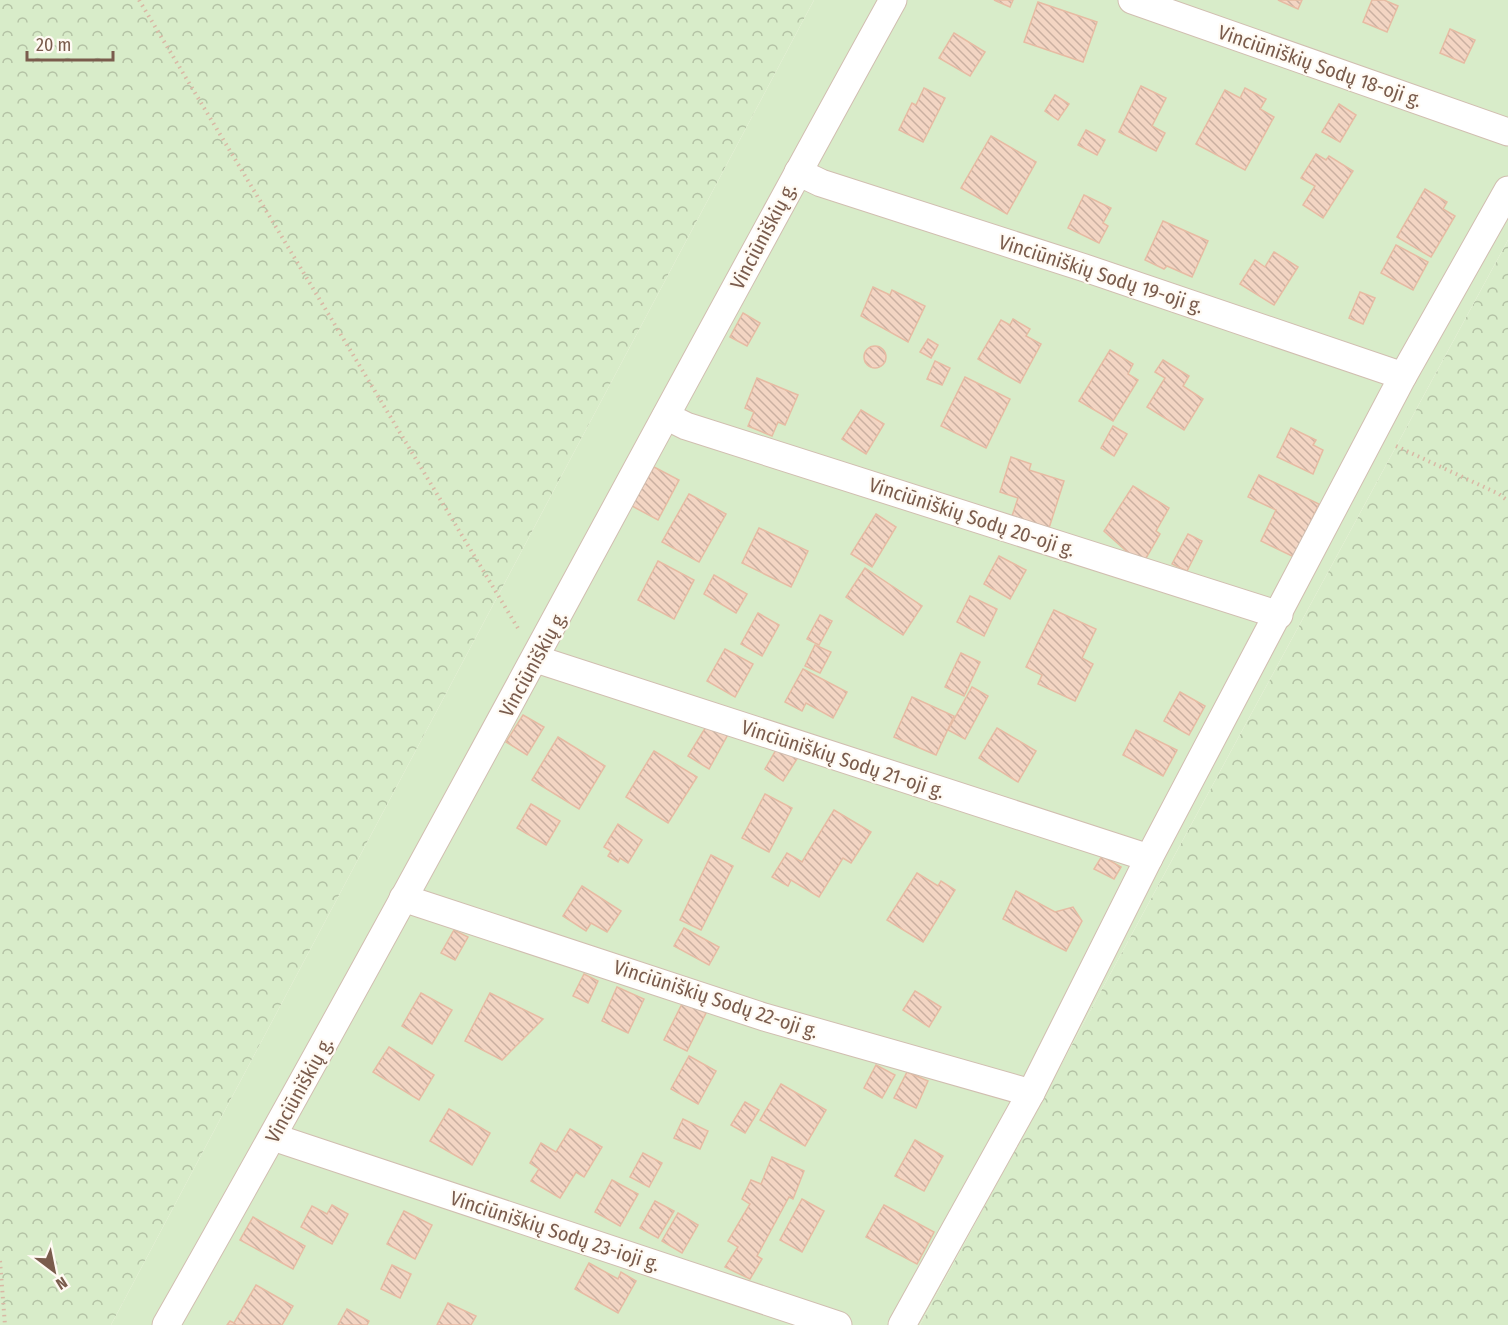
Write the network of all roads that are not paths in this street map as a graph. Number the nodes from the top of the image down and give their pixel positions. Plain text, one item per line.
1 (893, 0) edge
2 (1132, 0) edge
3 (1508, 132) edge
4 (798, 172) junction
5 (1508, 190) edge
6 (1403, 376) junction
7 (666, 416) junction
8 (1279, 615) junction
9 (536, 659) junction
10 (1149, 858) junction
11 (403, 898) junction
12 (1031, 1093) junction
13 (273, 1137) junction
14 (166, 1325) edge
15 (838, 1325) edge
16 (902, 1325) edge

1 - 4 street, Vinciūniškių g.
2 - 3 street, Vinciūniškių Sodų 18-oji g.
4 - 6 street, Vinciūniškių Sodų 19-oji g.
4 - 7 street, Vinciūniškių g.
5 - 6 street
6 - 8 street
7 - 8 street, Vinciūniškių Sodų 20-oji g.
7 - 9 street, Vinciūniškių g.
8 - 10 street
9 - 10 street, Vinciūniškių Sodų 21-oji g.
9 - 11 street, Vinciūniškių g.
10 - 12 street
11 - 12 street, Vinciūniškių Sodų 22-oji g.
11 - 13 street, Vinciūniškių g.
12 - 16 street
13 - 14 street, Vinciūniškių g.
13 - 15 street, Vinciūniškių Sodų 23-ioji g.

